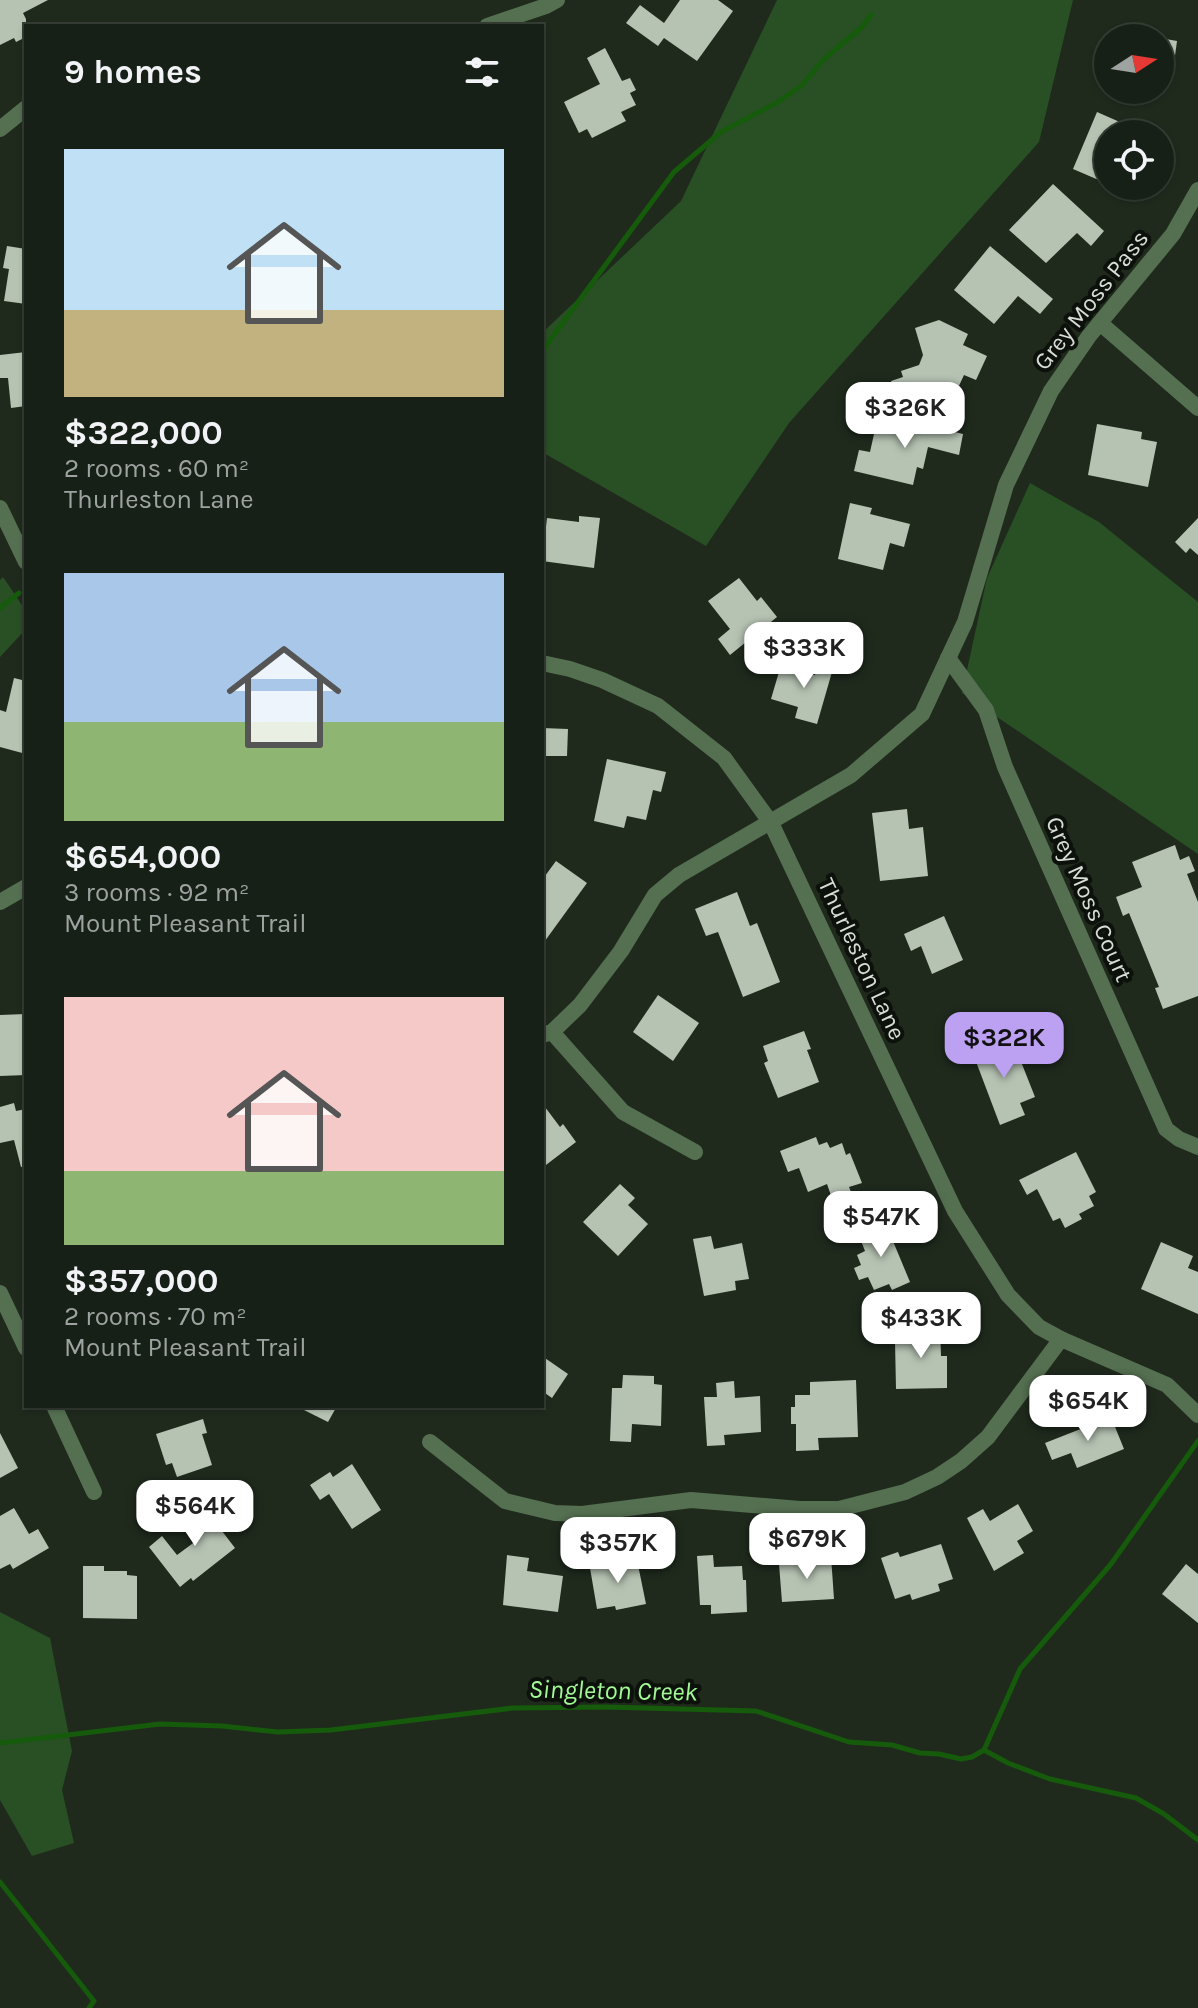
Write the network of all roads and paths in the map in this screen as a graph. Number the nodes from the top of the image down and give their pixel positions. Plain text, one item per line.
1 (557, 0) edge
2 (493, 24) edge
3 (24, 110) edge
4 (0, 129) edge
5 (1198, 190) edge
6 (1100, 323) junction
7 (1198, 408) edge
8 (0, 508) edge
9 (24, 558) edge
10 (948, 658) junction
11 (544, 664) edge
12 (771, 823) junction
13 (24, 888) edge
14 (0, 902) edge
15 (547, 1033) edge
16 (1198, 1147) edge
17 (695, 1152) dead end
18 (0, 1293) edge
19 (1061, 1339) junction
20 (24, 1344) edge
21 (55, 1408) edge
22 (1198, 1415) edge
23 (430, 1442) dead end
24 (94, 1492) dead end

1 - 2 street
3 - 4 street
5 - 6 street, Grey Moss Pass
6 - 7 street
6 - 10 street, Grey Moss Pass
8 - 9 street
10 - 12 street, Grey Moss Pass
10 - 16 street, Grey Moss Court
11 - 12 street, Thurleston Lane
12 - 15 street, Grey Moss Pass
12 - 19 street, Thurleston Lane
13 - 14 street
15 - 17 street
18 - 20 street
19 - 22 street, Thurleston Lane
19 - 23 street
21 - 24 street

